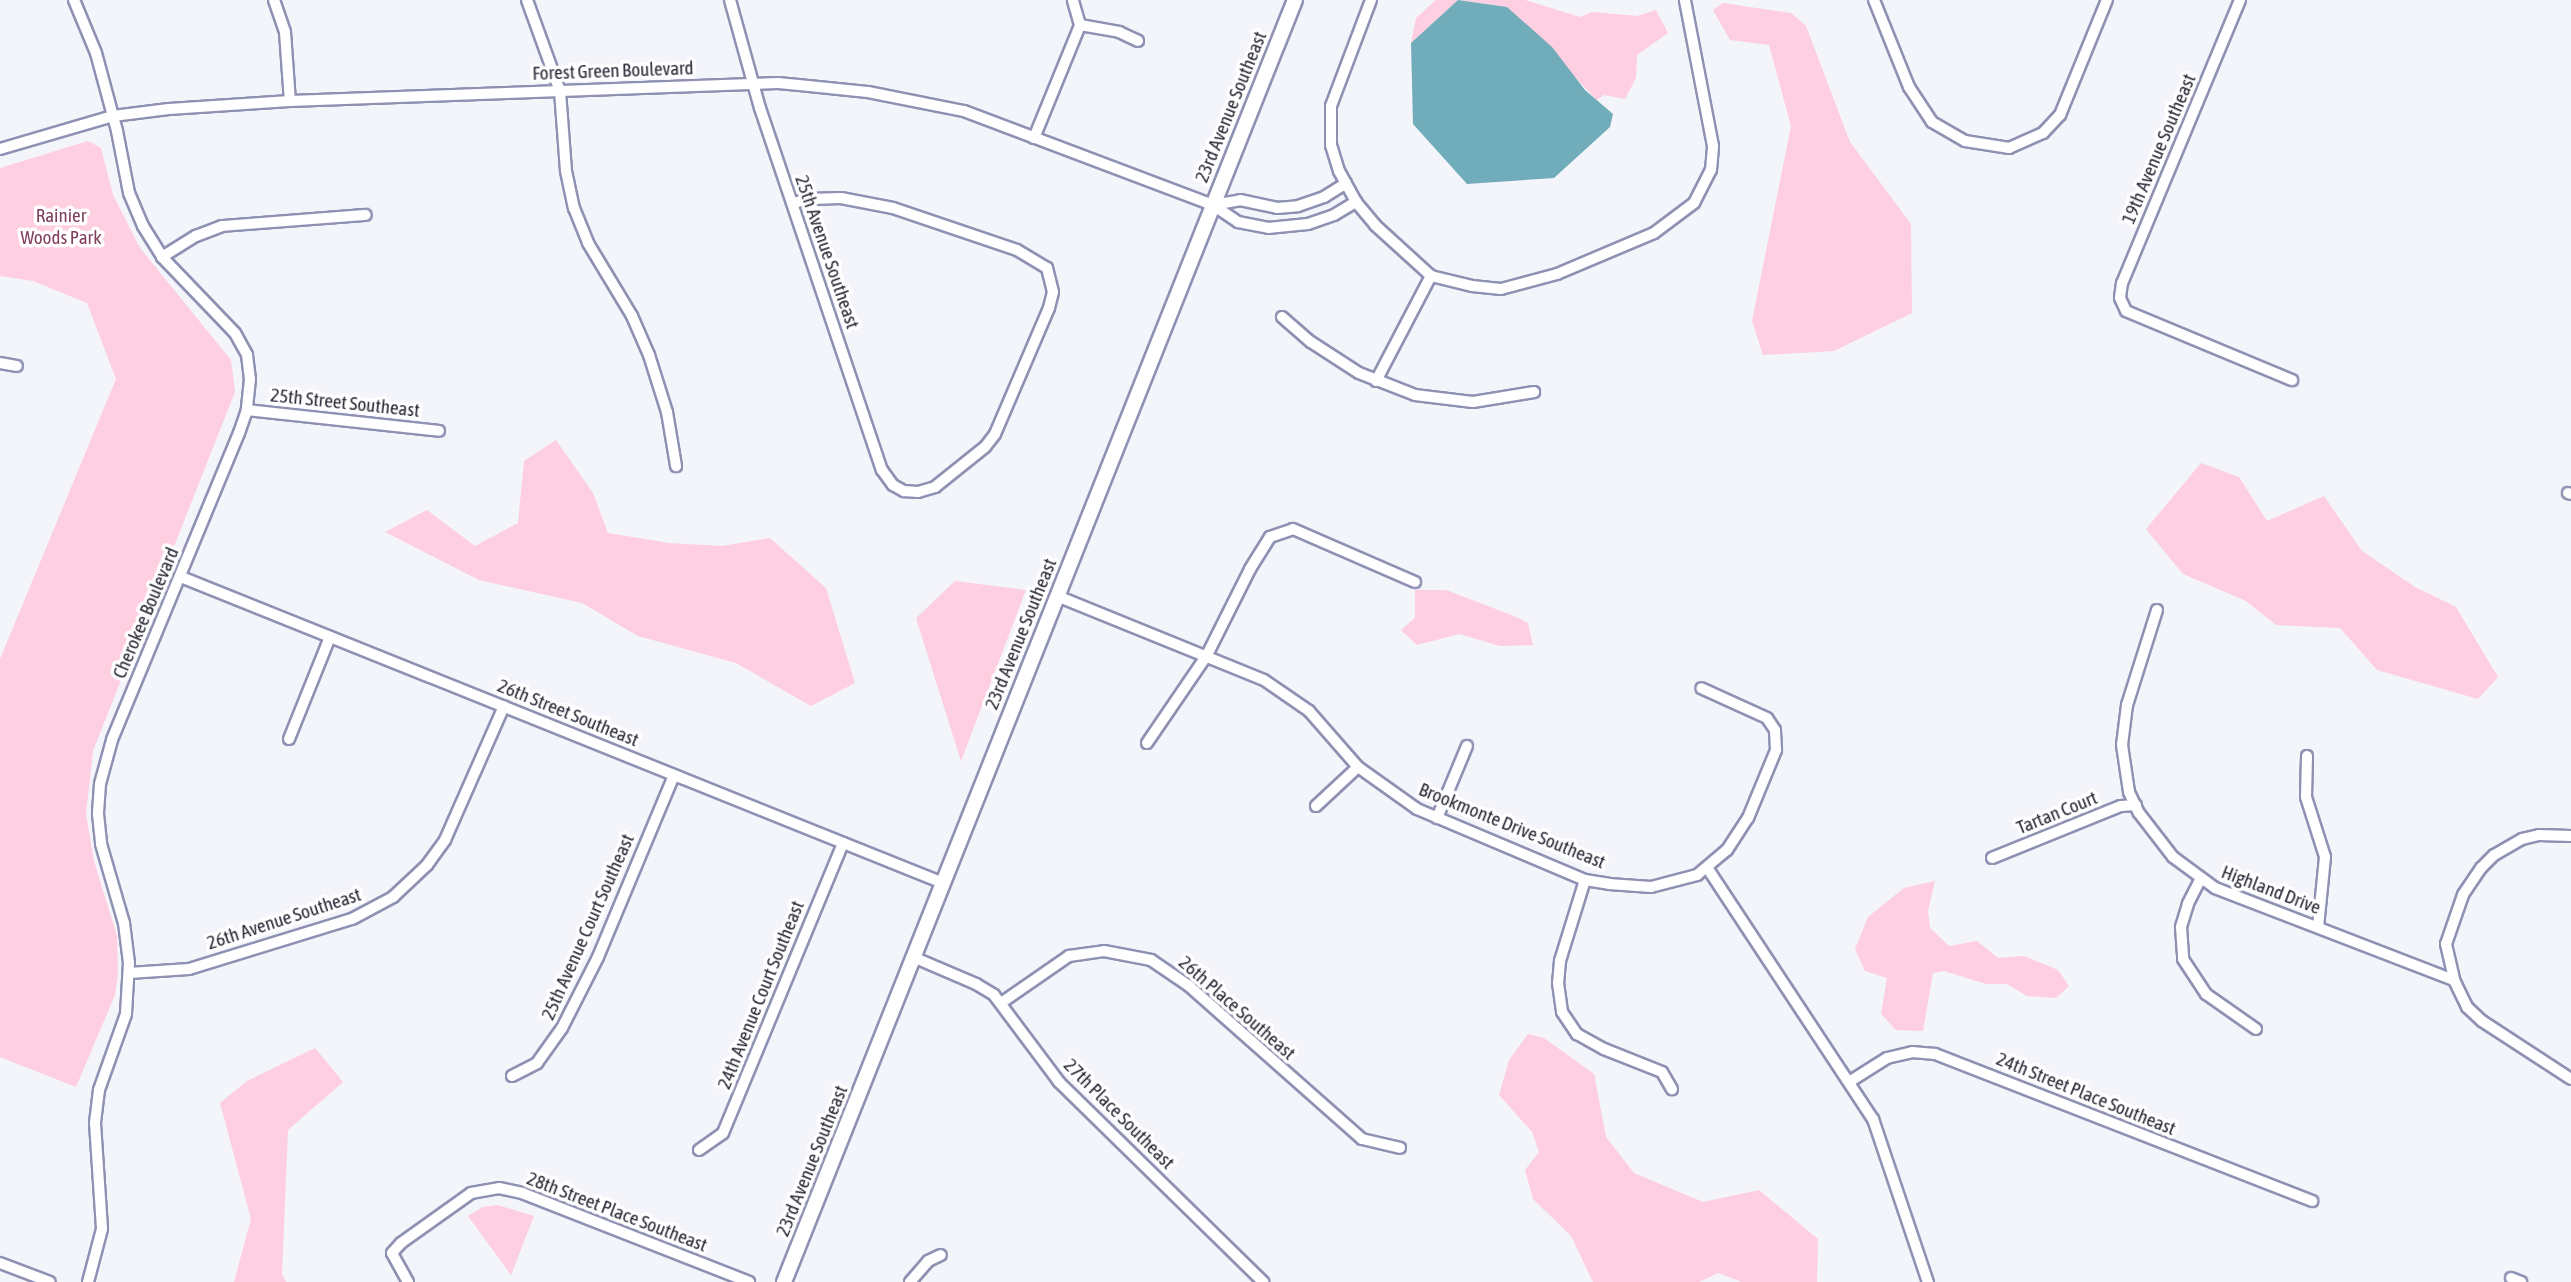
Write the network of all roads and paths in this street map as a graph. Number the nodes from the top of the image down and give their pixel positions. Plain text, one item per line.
1 (74, 0) edge
2 (274, 0) edge
3 (527, 0) edge
4 (730, 0) edge
5 (1073, 0) edge
6 (1295, 0) edge
7 (1371, 0) edge
8 (1685, 0) edge
9 (1874, 0) edge
10 (2107, 0) edge
11 (2240, 0) edge
12 (1080, 25) junction
13 (1138, 41) dead end
14 (755, 84) junction
15 (560, 91) junction
16 (290, 101) junction
17 (113, 116) junction
18 (1034, 138) junction
19 (0, 149) edge
20 (1346, 183) junction
21 (1356, 202) junction
22 (792, 203) junction
23 (1213, 205) junction
24 (366, 215) dead end
25 (162, 257) junction
26 (1431, 275) junction
27 (1282, 317) dead end
28 (0, 363) edge
29 (17, 366) dead end
30 (2292, 380) dead end
31 (1376, 381) junction
32 (1534, 392) dead end
33 (247, 410) junction
34 (439, 431) dead end
35 (676, 466) dead end
36 (181, 577) junction
37 (1415, 582) dead end
38 (1057, 596) junction
39 (2157, 610) dead end
40 (330, 637) junction
41 (1207, 655) junction
42 (1702, 688) dead end
43 (504, 706) junction
44 (289, 739) dead end
45 (1147, 743) dead end
46 (1467, 746) dead end
47 (2307, 756) dead end
48 (1358, 767) junction
49 (674, 775) junction
50 (2136, 805) junction
51 (1316, 806) dead end
52 (1437, 818) junction
53 (2571, 836) edge
54 (843, 843) junction
55 (1992, 858) dead end
56 (1708, 869) junction
57 (1586, 880) junction
58 (2200, 880) junction
59 (943, 883) junction
60 (2318, 927) junction
61 (913, 957) junction
62 (129, 973) junction
63 (2454, 981) junction
64 (1001, 1003) junction
65 (2256, 1029) dead end
66 (512, 1076) dead end
67 (2571, 1079) edge
68 (1849, 1082) junction
69 (1672, 1089) dead end
70 (1400, 1148) dead end
71 (699, 1150) dead end
72 (2312, 1201) dead end
73 (941, 1255) dead end
74 (0, 1263) edge
75 (50, 1282) edge
76 (88, 1282) edge
77 (408, 1282) edge
78 (749, 1282) edge
79 (784, 1282) edge
80 (910, 1282) edge
81 (1263, 1282) edge
82 (1928, 1282) edge

1 - 17 street, Cherokee Boulevard
2 - 16 street
3 - 15 street
4 - 14 street, 25th Avenue Southeast
5 - 12 street
6 - 23 street, 23rd Avenue Southeast
7 - 20 street
8 - 26 street
9 - 10 street
11 - 30 street, 19th Avenue Southeast
12 - 13 street
12 - 18 street
14 - 15 street, Forest Green Boulevard
14 - 18 street, Forest Green Boulevard
14 - 22 street, 25th Avenue Southeast
15 - 16 street, Forest Green Boulevard
15 - 35 street
16 - 17 street, Forest Green Boulevard
17 - 19 street, Forest Green Boulevard
17 - 25 street, Cherokee Boulevard
18 - 23 street, Forest Green Boulevard
20 - 21 street
20 - 23 street
21 - 23 street, Forest Green Boulevard
21 - 26 street
22 - 22 street, 25th Avenue Southeast
23 - 38 street, 23rd Avenue Southeast
24 - 25 street
25 - 33 street, Cherokee Boulevard
26 - 31 street
27 - 31 street
28 - 29 street
31 - 32 street
33 - 34 street, 25th Street Southeast
33 - 36 street, Cherokee Boulevard
36 - 40 street, 26th Street Southeast
36 - 62 street, Cherokee Boulevard
37 - 41 street
38 - 41 street, Brookmonte Drive Southeast
38 - 59 street, 23rd Avenue Southeast
39 - 50 street, Highland Drive
40 - 43 street, 26th Street Southeast
40 - 44 street
41 - 45 street
41 - 48 street, Brookmonte Drive Southeast
42 - 56 street
43 - 49 street, 26th Street Southeast
43 - 62 street, 26th Avenue Southeast
46 - 52 street
47 - 60 street
48 - 51 street
48 - 52 street, Brookmonte Drive Southeast
49 - 54 street, 26th Street Southeast
49 - 66 street, 25th Avenue Court Southeast
50 - 55 street, Tartan Court
50 - 58 street, Highland Drive
52 - 57 street, Brookmonte Drive Southeast
53 - 63 street
54 - 59 street, 26th Street Southeast
54 - 71 street, 24th Avenue Court Southeast
56 - 57 street, Brookmonte Drive Southeast
56 - 68 street
57 - 69 street
58 - 60 street, Highland Drive
58 - 65 street
59 - 61 street, 23rd Avenue Southeast
60 - 63 street, Highland Drive
61 - 64 street, 27th Place Southeast
61 - 79 street, 23rd Avenue Southeast
62 - 76 street, Cherokee Boulevard
63 - 67 street
64 - 70 street, 26th Place Southeast
64 - 81 street, 27th Place Southeast
68 - 72 street, 24th Street Place Southeast
68 - 82 street
73 - 80 street
74 - 75 street
77 - 78 street, 28th Street Place Southeast

